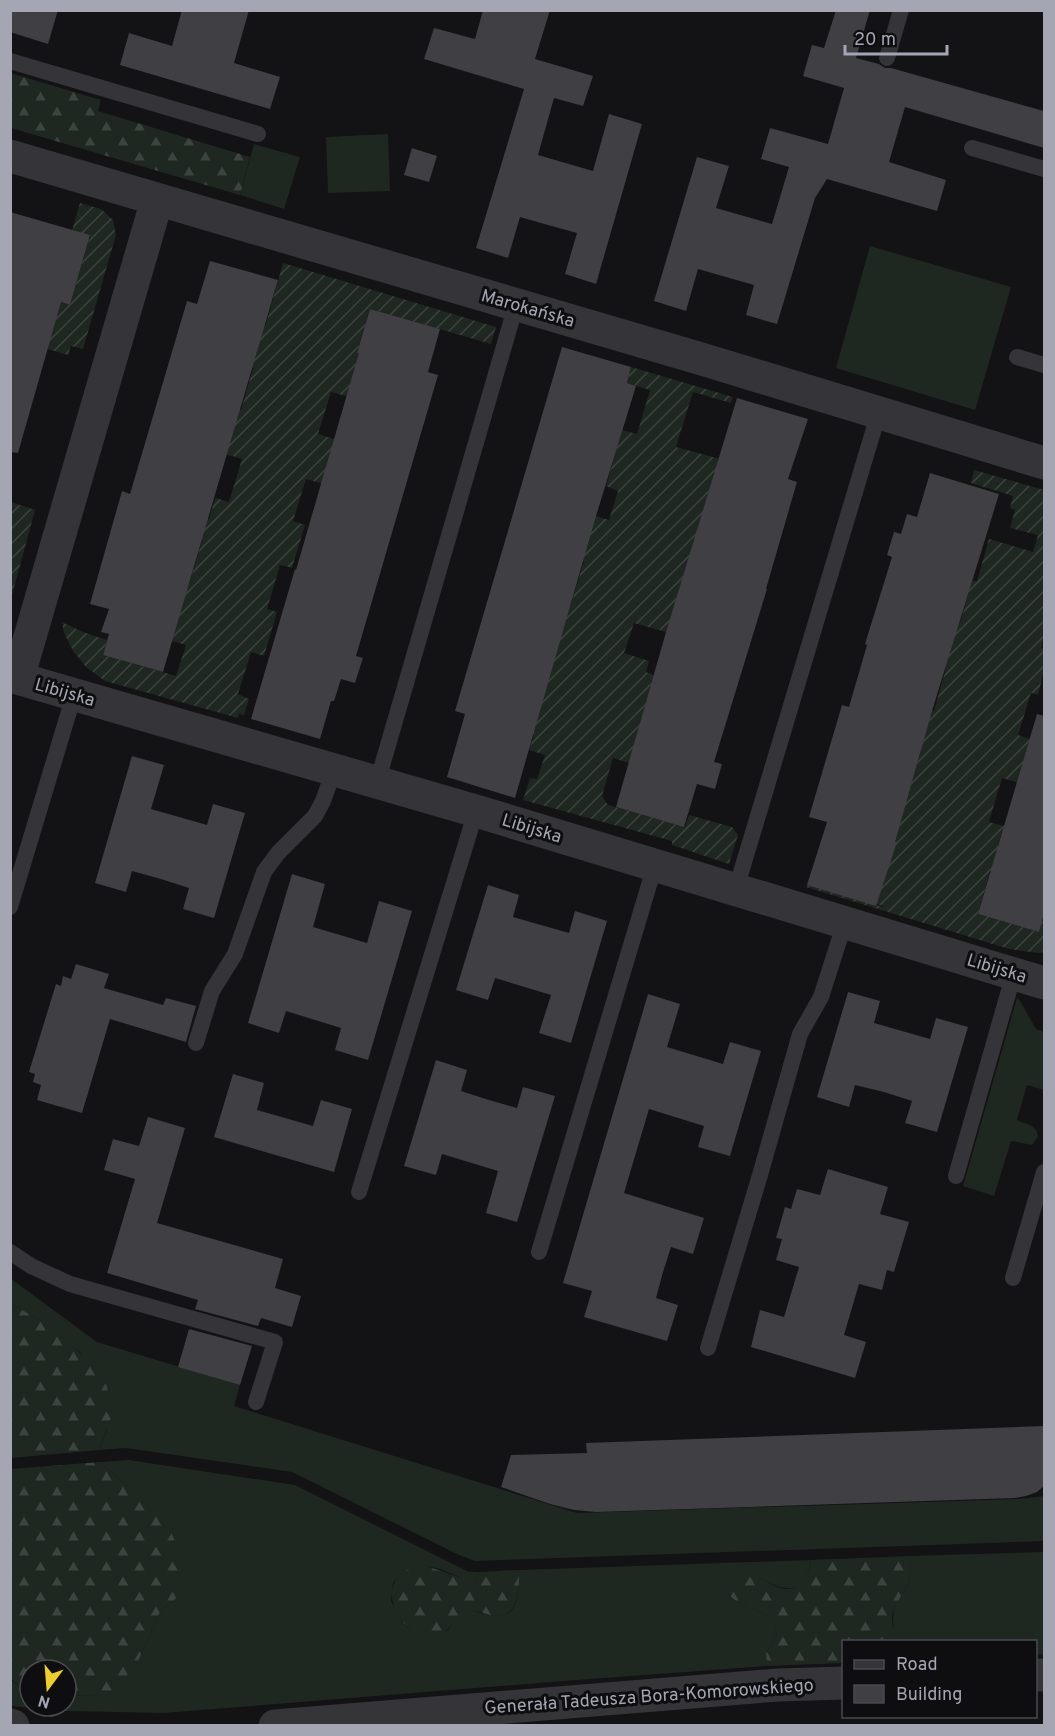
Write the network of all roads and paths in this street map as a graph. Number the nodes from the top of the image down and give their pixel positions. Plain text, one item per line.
1 (901, 10) edge
2 (887, 58) dead end
3 (10, 61) edge
4 (258, 134) dead end
5 (972, 148) dead end
6 (10, 156) edge
7 (1044, 169) edge
8 (158, 200) junction
9 (516, 305) junction
10 (1017, 357) dead end
11 (1044, 365) edge
12 (879, 412) junction
13 (1044, 463) edge
14 (14, 677) edge
15 (74, 695) junction
16 (334, 770) junction
17 (377, 783) junction
18 (476, 811) junction
19 (655, 865) junction
20 (736, 889) junction
21 (10, 907) edge
22 (845, 922) junction
23 (1014, 973) junction
24 (1044, 983) edge
25 (196, 1043) dead end
26 (1044, 1172) edge
27 (956, 1176) dead end
28 (359, 1192) dead end
29 (10, 1252) edge
30 (540, 1252) dead end
31 (1013, 1278) dead end
32 (708, 1348) dead end
33 (255, 1402) dead end
34 (842, 1683) edge
35 (275, 1725) edge

1 - 2 lane
3 - 4 lane
5 - 7 lane
6 - 8 street, Marokańska
8 - 9 street, Marokańska
8 - 14 street, Libijska
9 - 12 street, Marokańska
9 - 17 lane
10 - 11 lane
12 - 13 street, Marokańska
12 - 20 lane
14 - 15 street, Libijska
15 - 16 street, Libijska
15 - 21 lane
16 - 17 street, Libijska
16 - 25 lane
17 - 18 street, Libijska
18 - 19 street, Libijska
18 - 28 lane
19 - 20 street, Libijska
19 - 30 lane
20 - 22 street, Libijska
22 - 23 street, Libijska
22 - 32 lane
23 - 24 street, Libijska
23 - 27 lane
26 - 31 lane
29 - 33 lane
34 - 35 street, Generała Tadeusza Bora-Komorowskiego

